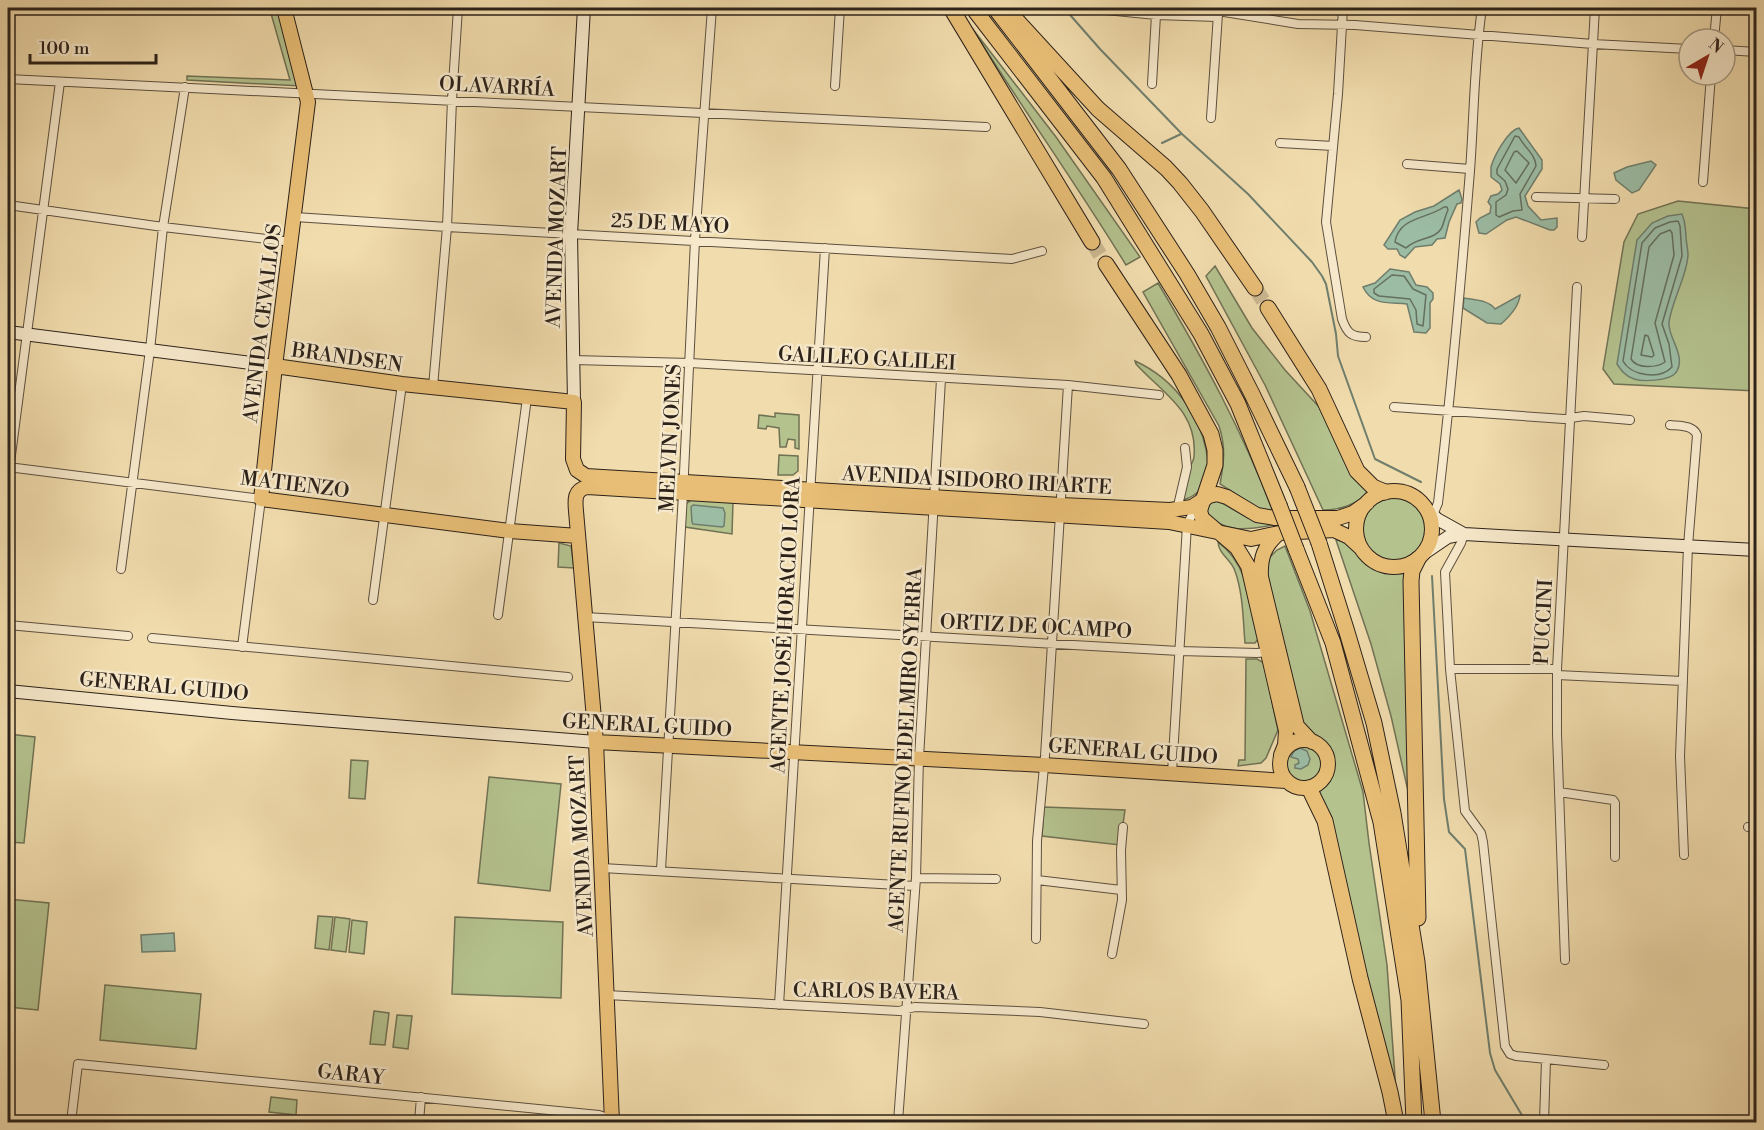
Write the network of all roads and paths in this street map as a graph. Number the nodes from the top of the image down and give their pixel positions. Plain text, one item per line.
1 (284, 8) edge
2 (458, 8) edge
3 (584, 8) edge
4 (712, 8) edge
5 (840, 8) edge
6 (951, 8) edge
7 (973, 8) edge
8 (995, 8) edge
9 (1006, 8) edge
10 (1086, 8) edge
11 (1092, 8) edge
12 (1343, 8) edge
13 (1482, 8) edge
14 (1595, 8) edge
15 (1717, 8) edge
16 (1218, 12) edge
17 (1156, 15) junction
18 (1342, 26) junction
19 (1715, 27) edge
20 (1478, 36) junction
21 (1593, 44) junction
22 (1677, 48) edge
23 (1737, 51) edge
24 (1756, 52) edge
25 (8, 80) edge
26 (60, 82) junction
27 (1152, 84) dead end
28 (835, 86) dead end
29 (185, 87) junction
30 (1710, 87) edge
31 (308, 93) junction
32 (452, 100) junction
33 (580, 107) junction
34 (705, 114) junction
35 (1211, 118) dead end
36 (986, 128) dead end
37 (1280, 143) dead end
38 (1333, 146) junction
39 (1407, 164) dead end
40 (1470, 169) junction
41 (1703, 182) dead end
42 (1536, 197) dead end
43 (1583, 199) junction
44 (1615, 199) dead end
45 (8, 205) edge
46 (44, 210) junction
47 (295, 217) junction
48 (163, 227) junction
49 (447, 227) junction
50 (571, 234) junction
51 (1582, 237) dead end
52 (695, 240) junction
53 (292, 242) junction
54 (1092, 242) tunnel mouth
55 (825, 248) junction
56 (1042, 251) dead end
57 (1106, 264) tunnel mouth
58 (1577, 286) dead end
59 (1255, 288) tunnel mouth
60 (1268, 308) tunnel mouth
61 (8, 332) edge
62 (27, 335) junction
63 (1366, 337) dead end
64 (150, 350) junction
65 (573, 360) junction
66 (690, 363) junction
67 (275, 366) junction
68 (817, 371) junction
69 (941, 379) junction
70 (402, 384) junction
71 (1068, 385) junction
72 (433, 387) junction
73 (1159, 395) dead end
74 (527, 398) junction
75 (574, 402) junction
76 (1394, 407) dead end
77 (1449, 410) junction
78 (1571, 417) junction
79 (1630, 420) dead end
80 (1670, 425) dead end
81 (1185, 448) dead end
82 (8, 467) edge
83 (575, 467) joint
84 (8, 478) edge
85 (132, 483) junction
86 (683, 488) junction
87 (1385, 492) junction
88 (809, 496) junction
89 (575, 497) joint
90 (261, 500) junction
91 (934, 503) junction
92 (1200, 503) junction
93 (1367, 503) junction
94 (1061, 511) junction
95 (1429, 512) junction
96 (386, 514) junction
97 (1172, 514) junction
98 (1187, 525) junction
99 (510, 531) junction
100 (1215, 531) junction
101 (1279, 533) junction
102 (1464, 534) junction
103 (578, 536) junction
104 (1565, 539) junction
105 (1688, 546) junction
106 (1361, 548) junction
107 (1756, 550) edge
108 (1420, 556) junction
109 (121, 569) dead end
110 (373, 600) dead end
111 (498, 615) dead end
112 (585, 617) junction
113 (676, 622) junction
114 (8, 625) edge
115 (801, 629) junction
116 (128, 636) dead end
117 (928, 636) junction
118 (152, 638) dead end
119 (1052, 644) junction
120 (242, 647) junction
121 (1179, 651) junction
122 (1269, 652) junction
123 (1450, 669) junction
124 (1557, 672) junction
125 (568, 677) dead end
126 (1683, 681) junction
127 (8, 691) edge
128 (596, 742) junction
129 (1312, 742) junction
130 (667, 746) junction
131 (795, 753) junction
132 (1281, 755) junction
133 (919, 758) junction
134 (1044, 765) junction
135 (1172, 773) junction
136 (1286, 781) junction
137 (1309, 788) junction
138 (1559, 792) junction
139 (1123, 827) dead end
140 (1684, 855) dead end
141 (1615, 857) dead end
142 (602, 868) junction
143 (661, 870) junction
144 (787, 878) junction
145 (996, 879) dead end
146 (1037, 880) junction
147 (915, 882) junction
148 (1121, 890) junction
149 (1035, 939) dead end
150 (1112, 954) dead end
151 (1565, 960) dead end
152 (1417, 962) junction
153 (607, 995) junction
154 (779, 1005) junction
155 (907, 1009) junction
156 (1144, 1024) dead end
157 (1546, 1060) junction
158 (1604, 1065) dead end
159 (422, 1097) junction
160 (615, 1121) edge
161 (71, 1122) edge
162 (419, 1122) edge
163 (898, 1122) edge
164 (1396, 1122) edge
165 (1414, 1122) edge
166 (1433, 1122) edge
167 (1544, 1122) edge

1 - 31 main road, AVENIDA CEVALLOS
2 - 32 street
3 - 33 main road, AVENIDA MOZART
4 - 34 street, MELVIN JONES
5 - 28 street
6 - 54 highway
7 - 165 highway, bridge
8 - 152 highway, bridge
9 - 59 highway
10 - 11 street
11 - 17 street
12 - 18 street
13 - 20 street
14 - 21 street
15 - 19 street
16 - 17 street
16 - 18 street
16 - 35 street
17 - 27 street
18 - 20 street
18 - 38 street
20 - 21 street
20 - 40 street
21 - 22 street
21 - 43 street
23 - 24 street
25 - 26 street, OLAVARRÍA
26 - 29 street, OLAVARRÍA
26 - 46 street
29 - 31 street, OLAVARRÍA
29 - 48 street
30 - 41 street
31 - 32 street, OLAVARRÍA
31 - 47 main road, AVENIDA CEVALLOS
32 - 33 street, OLAVARRÍA
32 - 49 street
33 - 34 street, OLAVARRÍA
33 - 50 main road, AVENIDA MOZART
34 - 36 street, OLAVARRÍA
34 - 52 street, MELVIN JONES
37 - 38 street
38 - 63 street
39 - 40 street
40 - 77 street
42 - 43 street
43 - 44 street
43 - 51 street
45 - 46 street
46 - 48 street
46 - 62 street
47 - 49 street, 25 DE MAYO
47 - 53 main road, AVENIDA CEVALLOS
48 - 53 street
48 - 64 street
49 - 50 street, 25 DE MAYO
49 - 72 street
50 - 52 street, 25 DE MAYO
50 - 65 main road, AVENIDA MOZART
52 - 55 street, 25 DE MAYO
52 - 66 street, MELVIN JONES
53 - 67 main road, AVENIDA CEVALLOS
55 - 56 street, 25 DE MAYO
55 - 68 street, AGENTE JOSÉ HORACIO LORA
57 - 92 highway
58 - 78 street, PUCCINI
60 - 87 highway
61 - 62 main road, BRANDSEN
62 - 64 main road, BRANDSEN
62 - 82 street
64 - 67 main road, BRANDSEN
64 - 85 street
65 - 66 street, GALILEO GALILEI
65 - 75 main road, AVENIDA MOZART
66 - 68 street, GALILEO GALILEI
66 - 86 street, MELVIN JONES
67 - 70 main road, BRANDSEN
67 - 90 main road, AVENIDA CEVALLOS
68 - 69 street, GALILEO GALILEI
68 - 88 street, AGENTE JOSÉ HORACIO LORA
69 - 71 street, GALILEO GALILEI
69 - 91 street, AGENTE RUFINO EDELMIRO SYERRA
70 - 72 main road, BRANDSEN
70 - 96 street
71 - 73 street, GALILEO GALILEI
71 - 94 street
72 - 74 main road, BRANDSEN
74 - 75 main road, BRANDSEN
74 - 99 street
75 - 83 main road, AVENIDA MOZART
76 - 77 street
77 - 78 street
77 - 95 street
78 - 79 street
78 - 104 street, PUCCINI
80 - 105 street
81 - 97 street
82 - 84 street
82 - 85 street, MATIENZO
83 - 86 main road, AVENIDA ISIDORO IRIARTE
85 - 90 street, MATIENZO
85 - 109 street
86 - 88 main road, AVENIDA ISIDORO IRIARTE
86 - 89 main road, AVENIDA ISIDORO IRIARTE
86 - 113 street, MELVIN JONES
87 - 93 main road
87 - 95 main road
88 - 91 main road, AVENIDA ISIDORO IRIARTE
88 - 115 street, AGENTE JOSÉ HORACIO LORA
89 - 103 main road, AVENIDA MOZART
90 - 96 main road, MATIENZO
90 - 120 street, AVENIDA CEVALLOS
91 - 94 main road, AVENIDA ISIDORO IRIARTE
91 - 117 street, AGENTE RUFINO EDELMIRO SYERRA
92 - 93 main road, AVENIDA ISIDORO IRIARTE
92 - 97 main road, AVENIDA ISIDORO IRIARTE
92 - 98 street
92 - 100 main road
93 - 106 main road
94 - 97 main road, AVENIDA ISIDORO IRIARTE
94 - 119 street
95 - 102 main road
95 - 108 main road
96 - 99 main road, MATIENZO
96 - 110 street
97 - 98 main road, AVENIDA ISIDORO IRIARTE
98 - 100 main road, AVENIDA ISIDORO IRIARTE
98 - 121 street
99 - 103 main road, MATIENZO
99 - 111 street
100 - 101 main road, AVENIDA ISIDORO IRIARTE
100 - 122 main road
101 - 106 main road, AVENIDA ISIDORO IRIARTE
101 - 129 main road
102 - 104 main road
102 - 108 main road
102 - 123 street
103 - 112 main road, AVENIDA MOZART
104 - 105 main road
104 - 124 street, PUCCINI
105 - 107 main road
105 - 126 street
106 - 108 main road
108 - 152 highway
112 - 113 street, ORTIZ DE OCAMPO
112 - 128 main road, AVENIDA MOZART
113 - 115 street, ORTIZ DE OCAMPO
113 - 130 street, MELVIN JONES
114 - 116 street
115 - 117 street, ORTIZ DE OCAMPO
115 - 131 street, AGENTE JOSÉ HORACIO LORA
117 - 119 street, ORTIZ DE OCAMPO
117 - 133 street, AGENTE RUFINO EDELMIRO SYERRA
118 - 120 street
119 - 121 street, ORTIZ DE OCAMPO
119 - 134 street
120 - 125 street
121 - 122 street, ORTIZ DE OCAMPO
121 - 135 street
122 - 132 main road
123 - 124 street
123 - 157 street
124 - 126 street
124 - 138 street, PUCCINI
126 - 140 street
127 - 128 main road, GENERAL GUIDO
128 - 130 main road, GENERAL GUIDO
128 - 142 main road, AVENIDA MOZART
129 - 132 main road
129 - 137 main road
130 - 131 main road, GENERAL GUIDO
130 - 143 street, MELVIN JONES
131 - 133 main road, GENERAL GUIDO
131 - 144 street, AGENTE JOSÉ HORACIO LORA
132 - 136 main road
133 - 134 main road, GENERAL GUIDO
133 - 147 street, AGENTE RUFINO EDELMIRO SYERRA
134 - 135 main road, GENERAL GUIDO
134 - 146 street
135 - 136 main road, GENERAL GUIDO
136 - 137 main road
137 - 164 highway
138 - 141 street
138 - 151 street, PUCCINI
139 - 148 street
142 - 143 street
142 - 153 main road, AVENIDA MOZART
143 - 144 street
144 - 147 street
144 - 154 street, AGENTE JOSÉ HORACIO LORA
145 - 147 street
146 - 148 street
146 - 149 street
147 - 155 street, AGENTE RUFINO EDELMIRO SYERRA
148 - 150 street
152 - 166 highway
153 - 154 street, CARLOS BAVERA
153 - 160 main road, AVENIDA MOZART
154 - 155 street, CARLOS BAVERA
155 - 156 street, CARLOS BAVERA
155 - 163 street, AGENTE RUFINO EDELMIRO SYERRA
157 - 158 street
157 - 167 street
159 - 160 street, GARAY
159 - 161 street, GARAY
159 - 162 street

